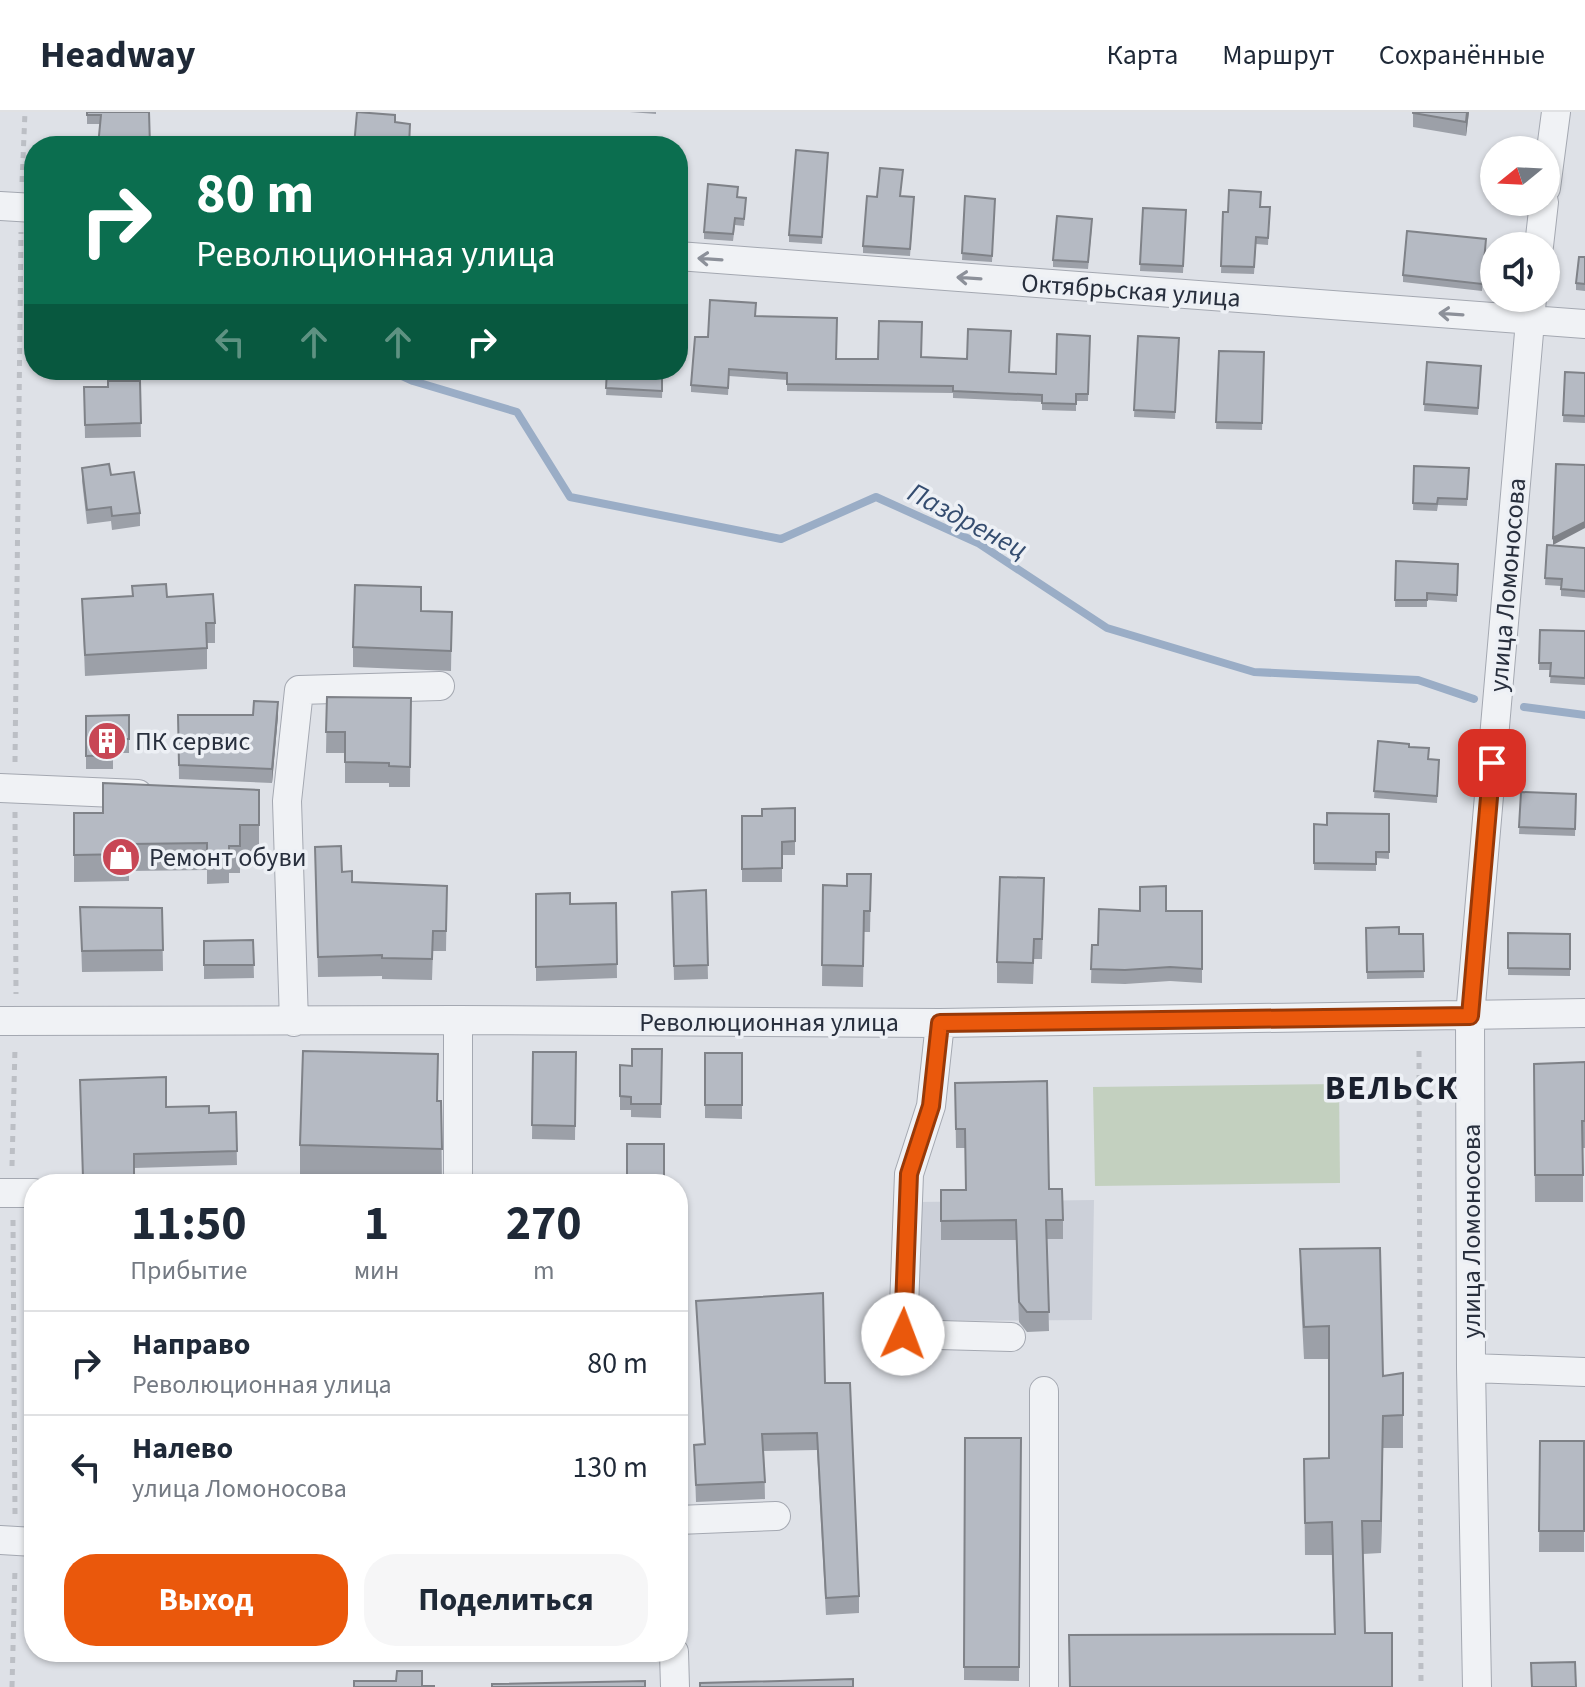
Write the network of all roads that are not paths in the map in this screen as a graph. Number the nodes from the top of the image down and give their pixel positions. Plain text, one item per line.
1 (1556, 112) edge
2 (1553, 136) edge
3 (688, 257) edge
4 (1480, 306) edge
5 (1531, 312) edge
6 (1542, 312) edge
7 (1585, 324) edge
8 (440, 686) dead end
9 (7, 788) edge
10 (166, 795) edge
11 (256, 799) edge
12 (287, 801) junction
13 (1585, 1013) edge
14 (1470, 1016) junction
15 (458, 1020) junction
16 (8, 1022) edge
17 (294, 1022) junction
18 (940, 1023) junction
19 (458, 1174) edge
20 (1011, 1337) dead end
21 (1471, 1368) junction
22 (1585, 1372) edge
23 (1044, 1391) dead end
24 (776, 1516) dead end
25 (688, 1520) edge
26 (674, 1662) edge
27 (675, 1687) edge
28 (1044, 1687) edge
29 (1477, 1687) edge

1 - 2 street
4 -> 3 street, Октябрьская улица
5 - 14 street, улица Ломоносова
6 - 7 street, Октябрьская улица
8 - 12 street
9 - 10 street
11 - 12 street
12 - 17 street
13 - 14 street, Революционная улица
14 - 18 street, Революционная улица
14 - 21 street, улица Ломоносова
15 - 17 street, Революционная улица
15 - 18 street, Революционная улица
15 - 19 street
16 - 17 street, Революционная улица
18 - 20 street
21 - 22 street
21 - 29 street, улица Ломоносова
23 - 28 street
24 - 25 street
26 - 27 street

